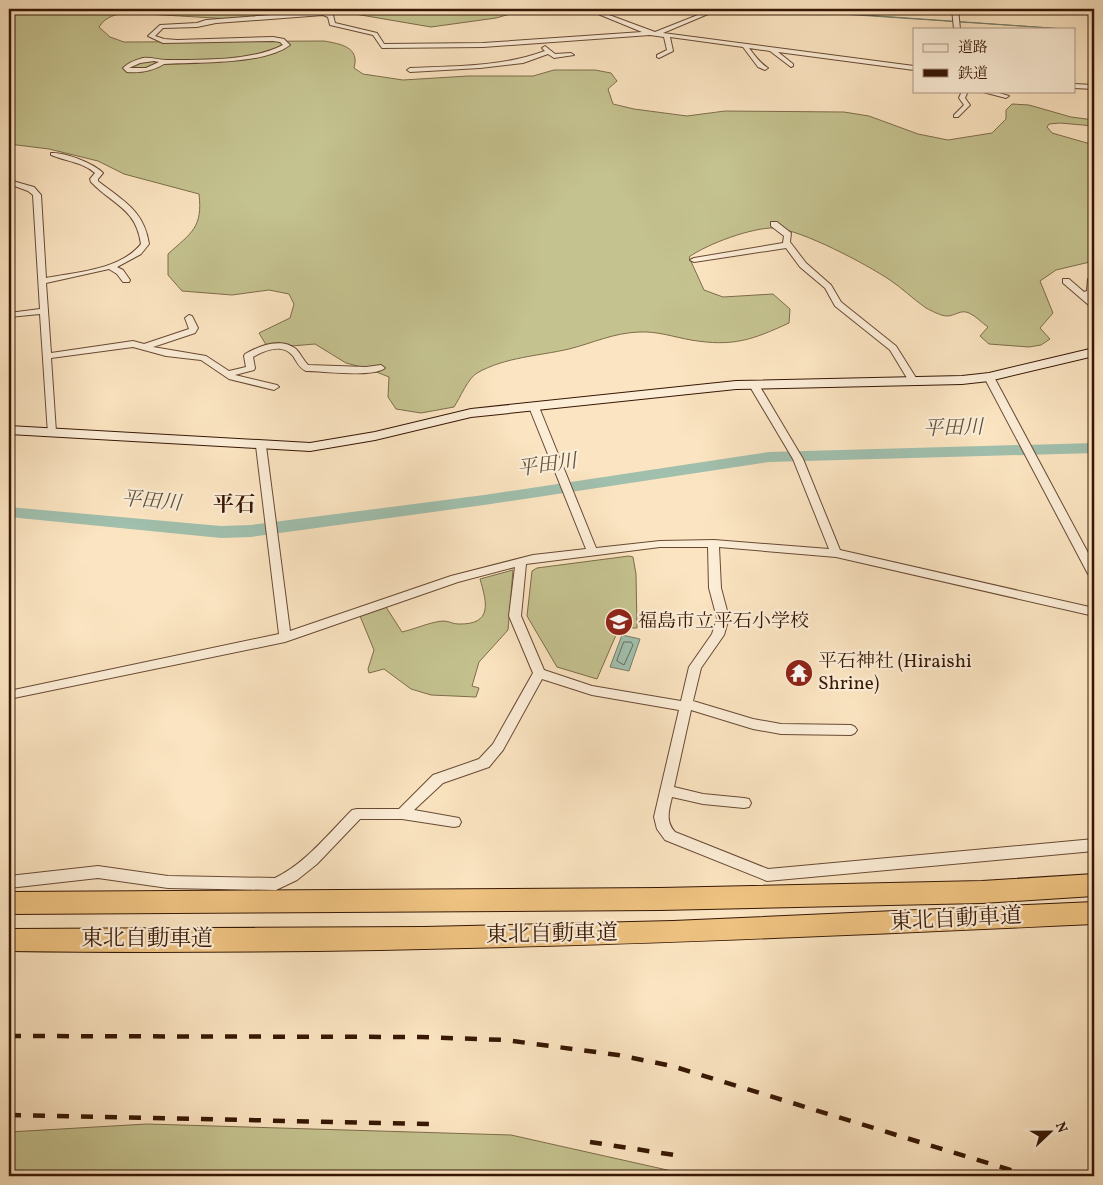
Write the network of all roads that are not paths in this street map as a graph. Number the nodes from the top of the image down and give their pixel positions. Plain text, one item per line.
1 (589, 9) edge
2 (717, 9) edge
3 (955, 9) edge
4 (216, 21) junction
5 (206, 22) dead end
6 (957, 24) edge
7 (653, 34) junction
8 (667, 36) junction
9 (542, 42) junction
10 (744, 45) junction
11 (770, 48) junction
12 (548, 52) junction
13 (571, 54) dead end
14 (659, 56) dead end
15 (163, 62) junction
16 (791, 65) dead end
17 (765, 68) dead end
18 (913, 68) edge
19 (410, 70) dead end
20 (1076, 86) edge
21 (1094, 87) edge
22 (965, 92) edge
23 (987, 92) edge
24 (1006, 96) dead end
25 (956, 116) dead end
26 (53, 154) dead end
27 (9, 182) edge
28 (774, 224) dead end
29 (788, 245) junction
30 (694, 260) dead end
31 (110, 266) junction
32 (126, 280) dead end
33 (43, 281) junction
34 (1066, 281) dead end
35 (1091, 281) dead end
36 (1083, 296) junction
37 (1094, 305) edge
38 (45, 311) junction
39 (9, 316) edge
40 (189, 318) dead end
41 (144, 347) junction
42 (1094, 352) edge
43 (47, 356) junction
44 (381, 368) dead end
45 (227, 374) junction
46 (989, 377) junction
47 (913, 382) junction
48 (754, 384) junction
49 (274, 387) dead end
50 (534, 407) junction
51 (9, 430) edge
52 (51, 432) junction
53 (261, 446) junction
54 (714, 543) junction
55 (592, 551) junction
56 (836, 553) junction
57 (521, 562) junction
58 (1094, 574) edge
59 (1094, 612) edge
60 (285, 638) junction
61 (539, 673) junction
62 (9, 695) edge
63 (687, 705) junction
64 (851, 730) dead end
65 (667, 790) junction
66 (744, 803) dead end
67 (402, 814) junction
68 (454, 822) dead end
69 (1094, 845) edge
70 (9, 882) edge
71 (1094, 885) edge
72 (9, 903) edge
73 (1094, 913) edge
74 (9, 940) edge

1 - 7 street
2 - 7 street
3 - 6 street
4 - 5 street
4 - 9 street
4 - 15 street
7 - 8 street
7 - 9 street
8 - 10 street
8 - 14 street
9 - 12 street
10 - 11 street
10 - 17 street
11 - 16 street
11 - 18 street
12 - 13 street
12 - 19 street
15 - 15 street
20 - 21 street
22 - 25 street
23 - 24 street
26 - 31 street
27 - 33 street
28 - 29 street
29 - 30 street
29 - 47 street
31 - 32 street
31 - 33 street
33 - 38 street
34 - 36 street
35 - 36 street
36 - 37 street
38 - 39 street
38 - 43 street
40 - 41 street
41 - 43 street
41 - 45 street
42 - 46 street
43 - 52 street
44 - 45 street
45 - 49 street
46 - 47 street
46 - 58 street
47 - 48 street
48 - 50 street
48 - 56 street
50 - 53 street
50 - 55 street
51 - 52 street
52 - 53 street
53 - 60 street
54 - 55 street
54 - 56 street
54 - 63 street
55 - 57 street
56 - 59 street
57 - 60 street
57 - 61 street
60 - 62 street
61 - 63 street
61 - 67 street
63 - 64 street
63 - 65 street
65 - 66 street
65 - 69 street
67 - 68 street
67 - 70 street
71 - 72 highway, 東北自動車道
73 - 74 highway, 東北自動車道

